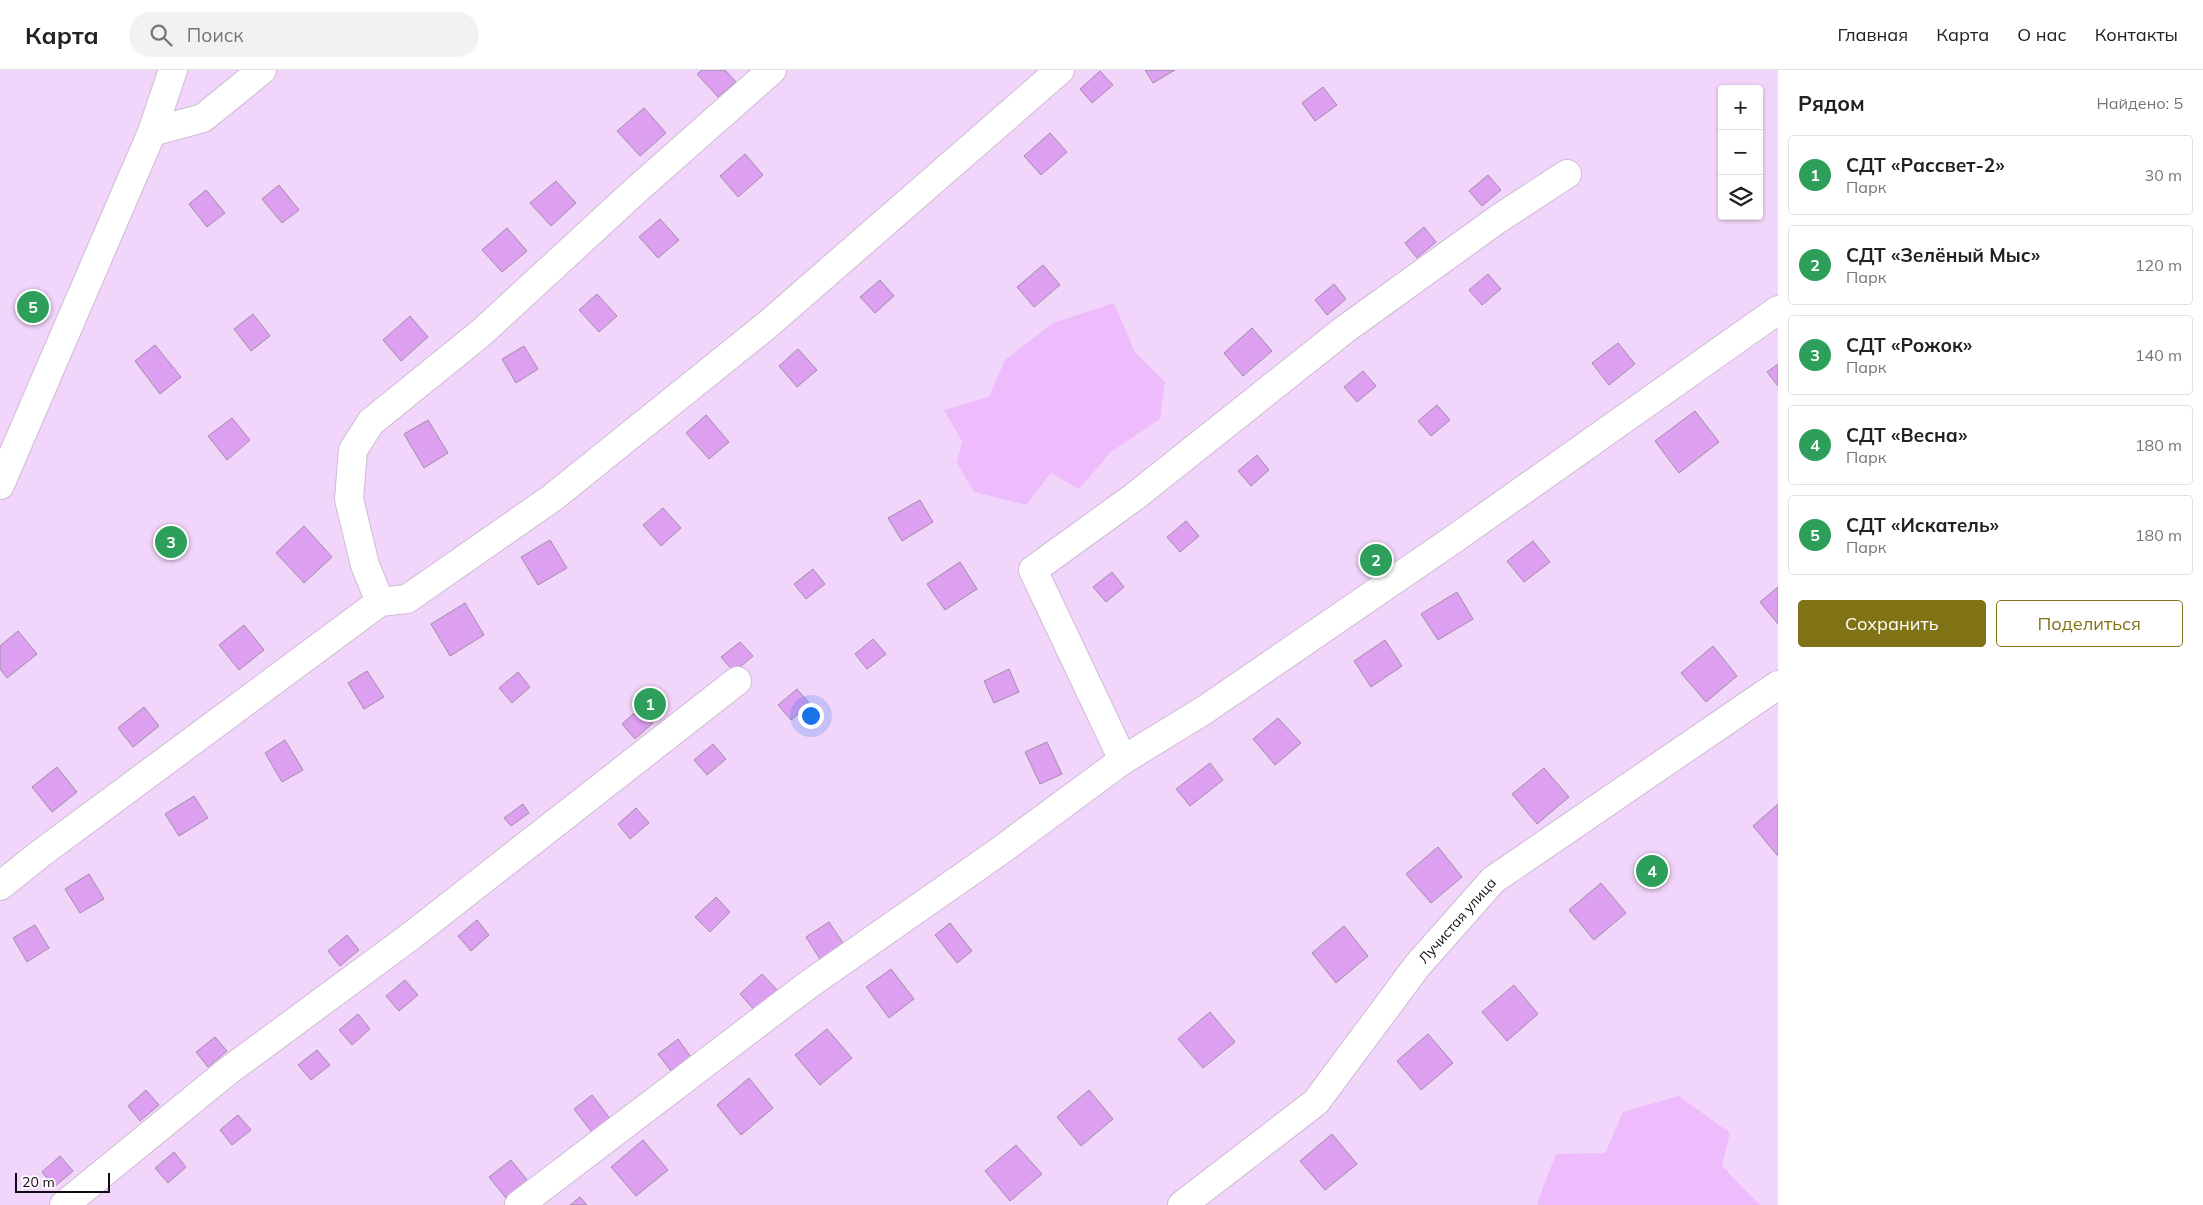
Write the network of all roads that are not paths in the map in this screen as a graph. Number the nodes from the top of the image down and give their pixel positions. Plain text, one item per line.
1 (173, 70) edge
2 (262, 70) edge
3 (772, 70) edge
4 (1060, 70) edge
5 (152, 132) junction
6 (1567, 174) dead end
7 (1778, 310) edge
8 (0, 485) edge
9 (380, 602) junction
10 (737, 681) dead end
11 (1778, 685) edge
12 (1123, 760) junction
13 (0, 886) edge
14 (64, 1205) edge
15 (518, 1205) edge
16 (1182, 1205) edge

1 - 5 lane
2 - 5 lane
3 - 9 lane
4 - 9 lane
5 - 8 lane
6 - 12 lane
7 - 12 lane
9 - 13 lane
10 - 14 lane
11 - 16 lane, Лучистая улица
12 - 15 lane

